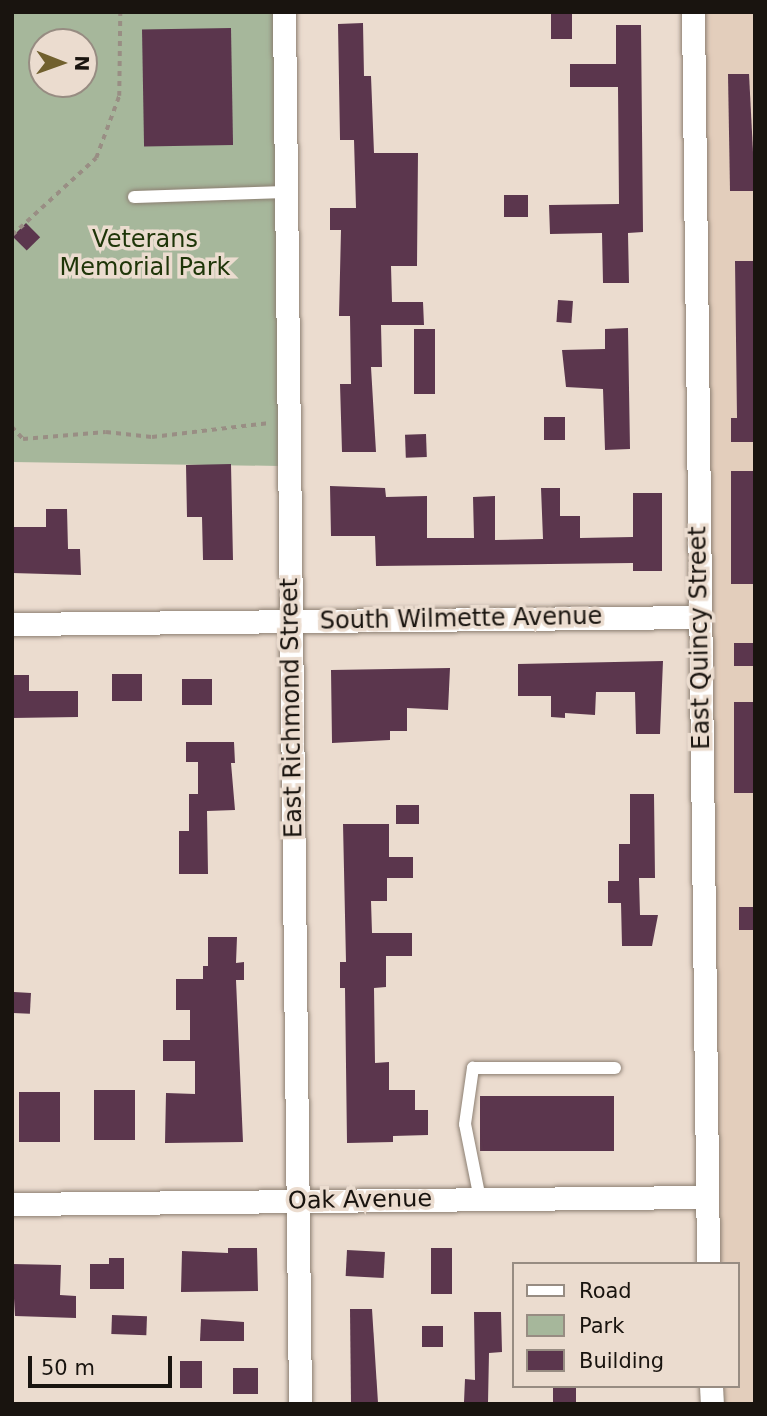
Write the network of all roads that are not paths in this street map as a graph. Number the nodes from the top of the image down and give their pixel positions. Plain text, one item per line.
1 (284, 12) edge
2 (693, 12) edge
3 (286, 192) junction
4 (134, 197) dead end
5 (700, 617) junction
6 (291, 621) junction
7 (12, 624) edge
8 (615, 1068) dead end
9 (707, 1197) junction
10 (480, 1199) junction
11 (298, 1201) junction
12 (12, 1204) edge
13 (708, 1262) edge
14 (300, 1404) edge

1 - 3 street, East Richmond Street
2 - 5 street, East Quincy Street
3 - 4 lane
3 - 6 street, East Richmond Street
5 - 6 street, South Wilmette Avenue
5 - 9 street, East Quincy Street
6 - 7 street, South Wilmette Avenue
6 - 11 street, East Richmond Street
8 - 10 lane
9 - 10 street, Oak Avenue
9 - 13 street, East Quincy Street
10 - 11 street, Oak Avenue
11 - 12 street, Oak Avenue
11 - 14 street, East Richmond Street

